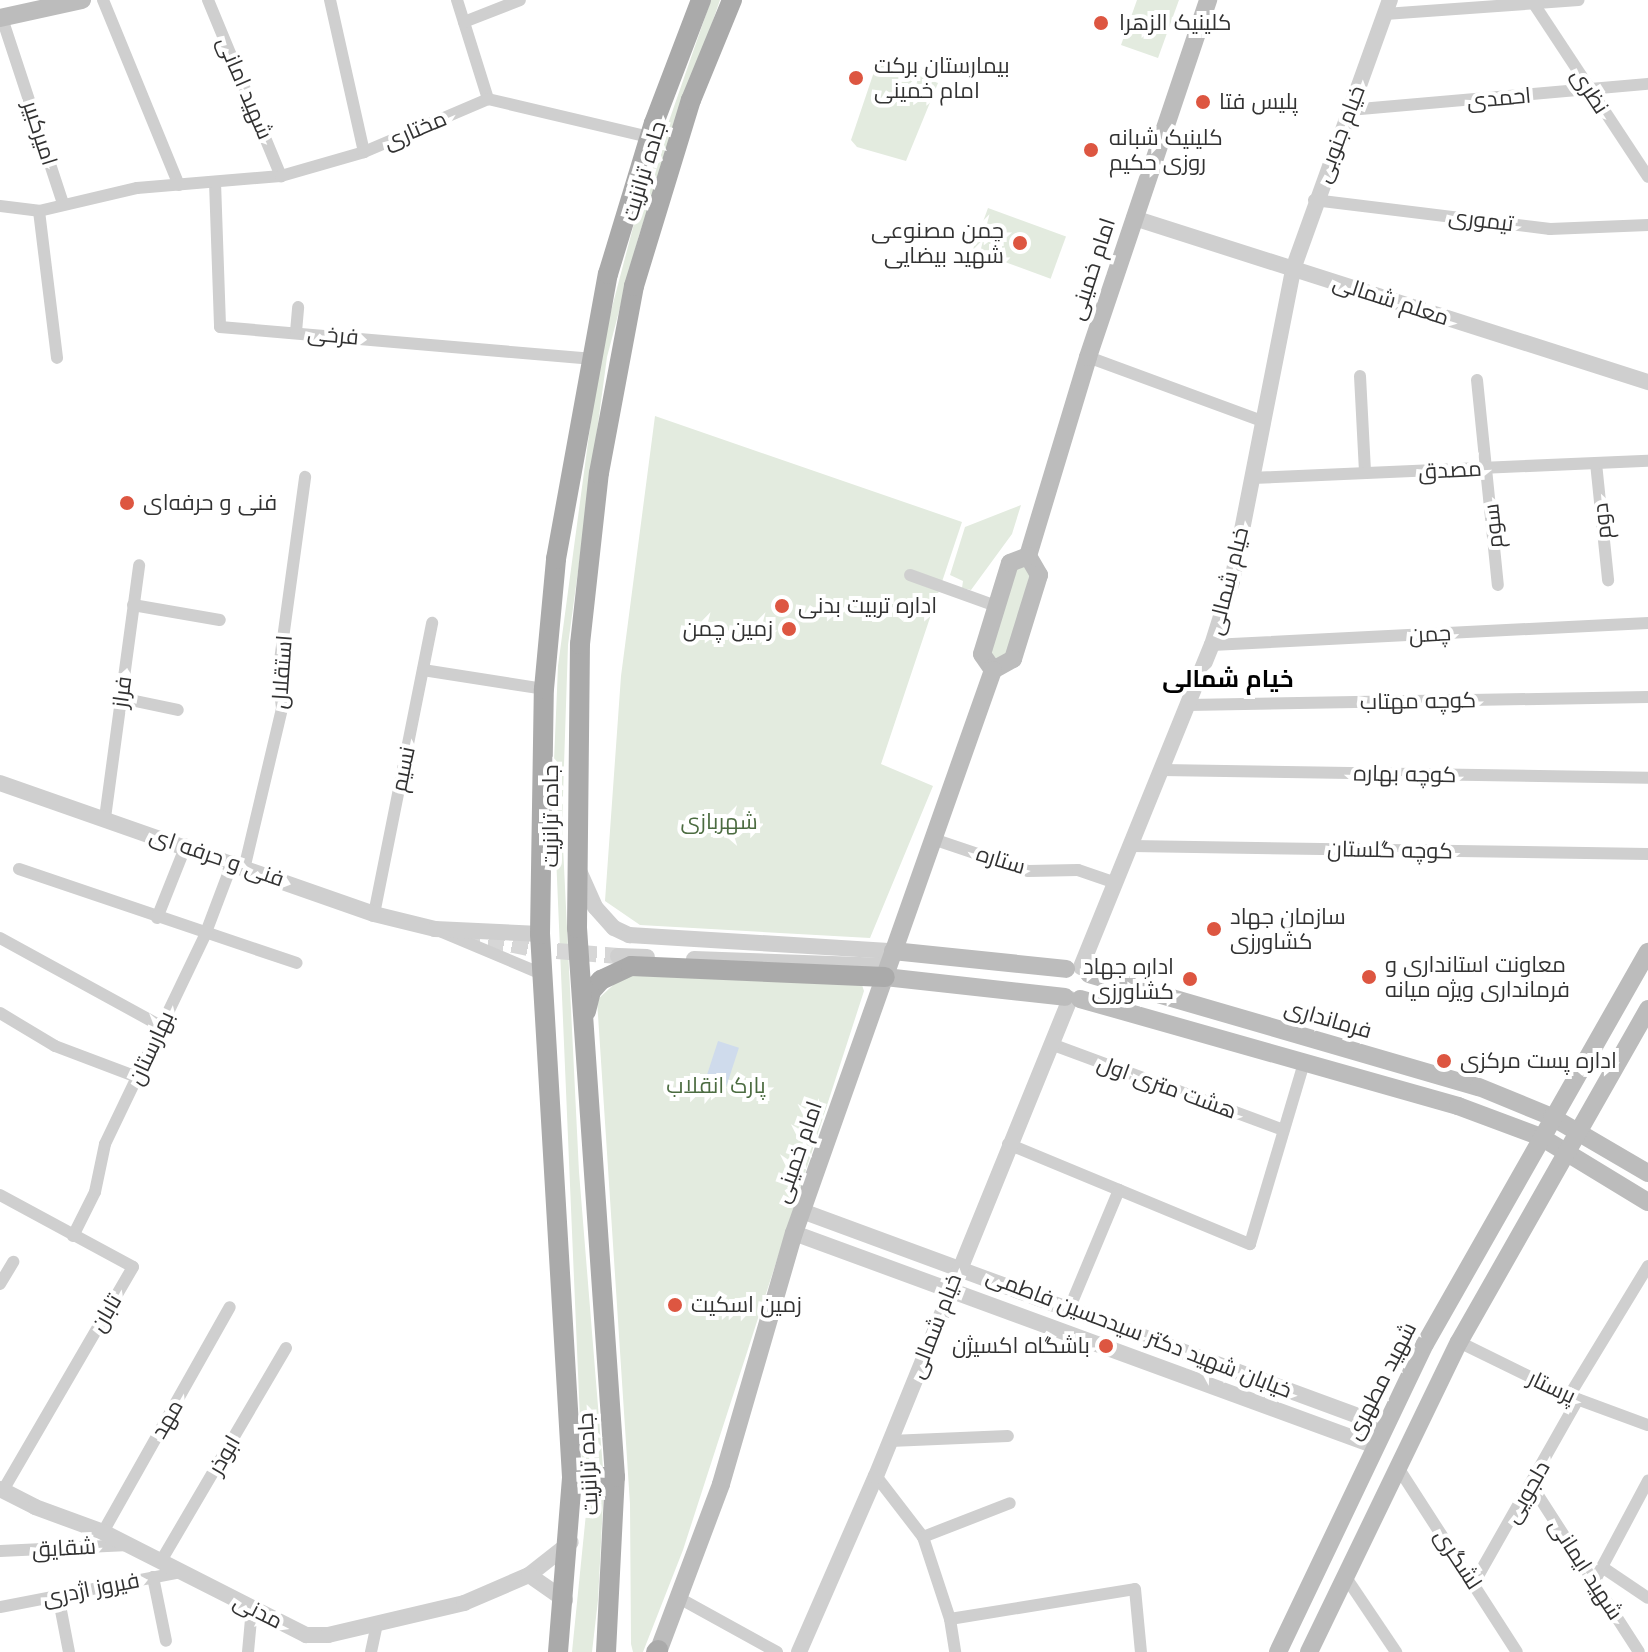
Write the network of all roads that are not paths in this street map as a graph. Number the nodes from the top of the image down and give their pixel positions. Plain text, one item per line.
1 (82, 0) edge
2 (103, 0) edge
3 (208, 0) edge
4 (330, 0) edge
5 (457, 0) edge
6 (520, 0) edge
7 (701, 0) edge
8 (732, 0) edge
9 (1208, 0) edge
10 (1578, 0) edge
11 (1534, 4) junction
12 (47, 5) edge
13 (1387, 7) edge
14 (1, 18) edge
15 (464, 22) junction
16 (1648, 84) edge
17 (1588, 90) junction
18 (488, 99) junction
19 (1349, 110) junction
20 (649, 137) junction
21 (364, 152) junction
22 (281, 176) junction
23 (1648, 177) edge
24 (215, 182) junction
25 (179, 185) junction
26 (1314, 200) junction
27 (63, 203) junction
28 (1, 205) edge
29 (39, 211) junction
30 (1134, 218) junction
31 (1648, 225) edge
32 (1293, 269) junction
33 (298, 307) dead end
34 (296, 332) junction
35 (1088, 357) junction
36 (57, 358) dead end
37 (591, 359) junction
38 (1360, 376) dead end
39 (1477, 380) dead end
40 (1648, 382) edge
41 (1262, 421) junction
42 (1648, 461) edge
43 (1596, 463) junction
44 (1487, 468) junction
45 (1365, 473) junction
46 (305, 477) dead end
47 (1252, 478) junction
48 (1028, 556) junction
49 (139, 565) dead end
50 (910, 575) dead end
51 (1608, 580) dead end
52 (1498, 585) dead end
53 (133, 605) junction
54 (996, 606) junction
55 (220, 620) dead end
56 (432, 623) dead end
57 (1648, 623) edge
58 (1212, 645) junction
59 (423, 670) junction
60 (993, 670) junction
61 (544, 689) junction
62 (1648, 697) edge
63 (121, 698) junction
64 (1188, 705) junction
65 (178, 710) dead end
66 (1162, 770) junction
67 (1648, 778) edge
68 (0, 783) edge
69 (105, 818) junction
70 (933, 839) junction
71 (186, 845) junction
72 (1132, 846) junction
73 (1648, 854) edge
74 (239, 863) junction
75 (575, 863) junction
76 (19, 869) dead end
77 (1116, 883) junction
78 (374, 914) junction
79 (157, 918) junction
80 (435, 929) junction
81 (540, 934) junction
82 (205, 935) junction
83 (0, 938) edge
84 (1648, 952) edge
85 (618, 956) tunnel mouth
86 (296, 963) dead end
87 (889, 965) junction
88 (1078, 970) junction
89 (542, 974) junction
90 (1072, 998) junction
91 (1177, 1000) junction
92 (1648, 1009) edge
93 (0, 1013) edge
94 (1170, 1025) junction
95 (161, 1026) junction
96 (582, 1030) junction
97 (1051, 1044) junction
98 (1345, 1049) junction
99 (1304, 1063) junction
100 (1338, 1072) junction
101 (137, 1077) junction
102 (1552, 1117) junction
103 (1577, 1129) junction
104 (1284, 1130) junction
105 (1541, 1137) junction
106 (1008, 1144) junction
107 (1566, 1150) junction
108 (1648, 1173) edge
109 (1119, 1190) junction
110 (0, 1195) edge
111 (1648, 1202) edge
112 (802, 1211) junction
113 (794, 1233) junction
114 (73, 1236) junction
115 (13, 1262) dead end
116 (959, 1266) junction
117 (1648, 1266) edge
118 (0, 1284) edge
119 (951, 1287) junction
120 (230, 1307) dead end
121 (1070, 1307) junction
122 (1459, 1342) junction
123 (286, 1348) dead end
124 (1574, 1397) junction
125 (1648, 1425) edge
126 (1385, 1426) junction
127 (1008, 1436) dead end
128 (890, 1441) junction
129 (1375, 1446) junction
130 (1397, 1466) junction
131 (876, 1476) junction
132 (572, 1477) junction
133 (615, 1477) junction
134 (1648, 1481) edge
135 (1532, 1486) junction
136 (1, 1489) edge
137 (1010, 1503) dead end
138 (103, 1532) junction
139 (923, 1537) junction
140 (571, 1542) junction
141 (129, 1545) junction
142 (0, 1551) edge
143 (161, 1561) junction
144 (1602, 1567) junction
145 (181, 1572) junction
146 (529, 1575) junction
147 (1345, 1576) junction
148 (153, 1577) junction
149 (1594, 1582) junction
150 (1474, 1583) junction
151 (58, 1595) junction
152 (679, 1598) junction
153 (1648, 1598) edge
154 (565, 1600) junction
155 (0, 1607) edge
156 (252, 1608) junction
157 (950, 1619) junction
158 (377, 1623) junction
159 (166, 1641) dead end
160 (608, 1642) edge
161 (657, 1651) edge
162 (69, 1652) edge
163 (248, 1652) edge
164 (371, 1652) edge
165 (558, 1652) edge
166 (618, 1652) edge
167 (777, 1652) edge
168 (799, 1652) edge
169 (955, 1652) edge
170 (1141, 1652) edge
171 (1278, 1652) edge
172 (1309, 1652) edge
173 (1396, 1652) edge
174 (1517, 1652) edge
175 (1639, 1652) edge

1 - 12 main road
2 - 25 street
3 - 22 street, شهید امانی
4 - 21 street
5 - 15 street
6 - 15 street
7 - 20 main road, جاده ترانزیت
8 - 75 main road, جاده ترانزیت
9 - 30 main road, امام خمینی
10 - 11 street
11 - 13 street
11 - 17 street, نظری
12 - 14 main road
13 - 19 street, خیام جنوبی
14 - 27 street, امیرکبیر
15 - 18 street
16 - 17 street, احمدی
17 - 19 street, احمدی
17 - 23 street, نظری
18 - 20 street
18 - 21 street, مختاری
19 - 26 street, خیام جنوبی
20 - 37 main road, جاده ترانزیت
21 - 22 street, مختاری
22 - 24 street, مختاری
24 - 25 street, مختاری
24 - 34 street, فرخی
25 - 27 street, مختاری
26 - 31 street, تیموری
26 - 32 street, خیام جنوبی
27 - 29 street, مختاری
28 - 29 street, مختاری
29 - 36 street
30 - 32 street, معلم شمالی
30 - 35 main road, امام خمینی
32 - 40 street, معلم شمالی
32 - 41 street, خیام شمالی
33 - 34 street
34 - 37 street, فرخی
35 - 41 street
35 - 48 main road, امام خمینی
37 - 61 main road, جاده ترانزیت
38 - 45 street
39 - 44 street, سوم
41 - 47 street, خیام شمالی
42 - 43 street, مصدق
43 - 44 street, مصدق
43 - 51 street, دوم
44 - 45 street, مصدق
44 - 52 street, سوم
45 - 47 street, مصدق
46 - 74 street, استقلال
47 - 58 street, خیام شمالی
48 - 54 main road
48 - 60 main road
49 - 53 street, فراز
50 - 54 street
53 - 55 street
53 - 63 street, فراز
54 - 60 main road
56 - 59 street, نسيم
57 - 58 street, چمن
58 - 64 street, خیام شمالی
59 - 61 street
59 - 78 street, نسيم
60 - 70 main road, امام خمینی
61 - 81 main road, جاده ترانزیت
62 - 64 street, کوچه مهتاب
63 - 65 street
63 - 69 street, فراز
64 - 66 street, خیام شمالی
66 - 67 street, کوچه بهاره
66 - 72 street, خیام شمالی
68 - 69 street, فنی و حرفه ای
69 - 71 street, فنی و حرفه ای
70 - 77 street, ستاره
70 - 87 main road, امام خمینی
71 - 74 street, فنی و حرفه ای
71 - 79 street
72 - 73 street, کوچه گلستان
72 - 77 street, خیام شمالی
74 - 78 street, فنی و حرفه ای
74 - 82 street, بهارستان
75 - 87 street
75 - 96 main road, جاده ترانزیت
76 - 79 street
77 - 88 street, خیام شمالی
78 - 80 street, فنی و حرفه ای
79 - 82 street
80 - 81 street, فنی و حرفه ای
80 - 89 street
81 - 89 main road, جاده ترانزیت
82 - 86 street
82 - 95 street, بهارستان
83 - 95 street
84 - 102 main road
85 - 87 street
87 - 88 main road, فرمانداری
87 - 90 main road
87 - 96 main road
87 - 112 main road, امام خمینی
88 - 90 main road
88 - 90 main road
88 - 91 main road, فرمانداری
89 - 132 main road, جاده ترانزیت
90 - 94 main road
90 - 97 street, خیام شمالی
91 - 94 main road
91 - 98 main road, فرمانداری
92 - 103 main road
93 - 101 street
94 - 99 main road
95 - 101 street, بهارستان
96 - 133 main road, جاده ترانزیت
97 - 104 street, هشت متری اول
97 - 106 street, خیام شمالی
98 - 100 main road
98 - 102 main road, فرمانداری
99 - 100 main road
99 - 104 street
100 - 105 main road
101 - 114 street, بهارستان
102 - 103 main road, فرمانداری
102 - 105 main road, شهید مطهری
103 - 107 main road
103 - 108 main road
104 - 109 street
105 - 107 main road
105 - 126 main road, شهید مطهری
106 - 109 street
106 - 116 street, خیام شمالی
107 - 111 main road
107 - 122 main road
109 - 121 street
110 - 114 street, تابان
112 - 113 main road, امام خمینی
112 - 116 street, خیابان شهید دکتر سیدحسین فاطمی
113 - 119 street, خیابان شهید دکتر سیدحسین فاطمی
113 - 152 main road, امام خمینی
114 - 136 street, تابان
115 - 118 street
116 - 119 street, خیام شمالی
116 - 121 street, خیابان شهید دکتر سیدحسین فاطمی
117 - 124 street, دلجویی
119 - 128 street, خیام شمالی
119 - 129 street, خیابان شهید دکتر سیدحسین فاطمی
120 - 138 street, مهد
121 - 126 street, خیابان شهید دکتر سیدحسین فاطمی
122 - 124 street, پرستار
122 - 130 main road
123 - 143 street, ابوذر
124 - 125 street, پرستار
124 - 135 street, دلجویی
126 - 129 main road, شهید مطهری
127 - 128 street
128 - 131 street, خیام شمالی
129 - 171 main road, شهید مطهری
130 - 147 main road
130 - 150 street, لشگری
131 - 139 street
131 - 168 street, خیام شمالی
132 - 133 main road
132 - 140 main road, جاده ترانزیت
133 - 160 main road, جاده ترانزیت
134 - 144 street
135 - 149 street, شهید ایمانی
135 - 150 street, دلجویی
136 - 138 street, مدنی
137 - 139 street
138 - 141 street, مدنی
139 - 157 street
140 - 146 street, مدنی
140 - 154 main road, جاده ترانزیت
141 - 142 street, شقایق
141 - 143 street, مدنی
143 - 145 street, مدنی
144 - 149 street
144 - 153 street
145 - 148 street, فیروز اژدری
145 - 156 street, مدنی
146 - 154 street
146 - 158 street, مدنی
147 - 172 main road
147 - 173 street
148 - 151 street, فیروز اژدری
148 - 159 street
149 - 175 street, شهید ایمانی
150 - 174 street, لشگری
151 - 155 street, فیروز اژدری
151 - 162 street
152 - 161 main road, امام خمینی
152 - 167 street
154 - 165 main road, جاده ترانزیت
156 - 158 street, مدنی
156 - 163 street
157 - 169 street
157 - 170 street
158 - 164 street
160 - 166 main road

